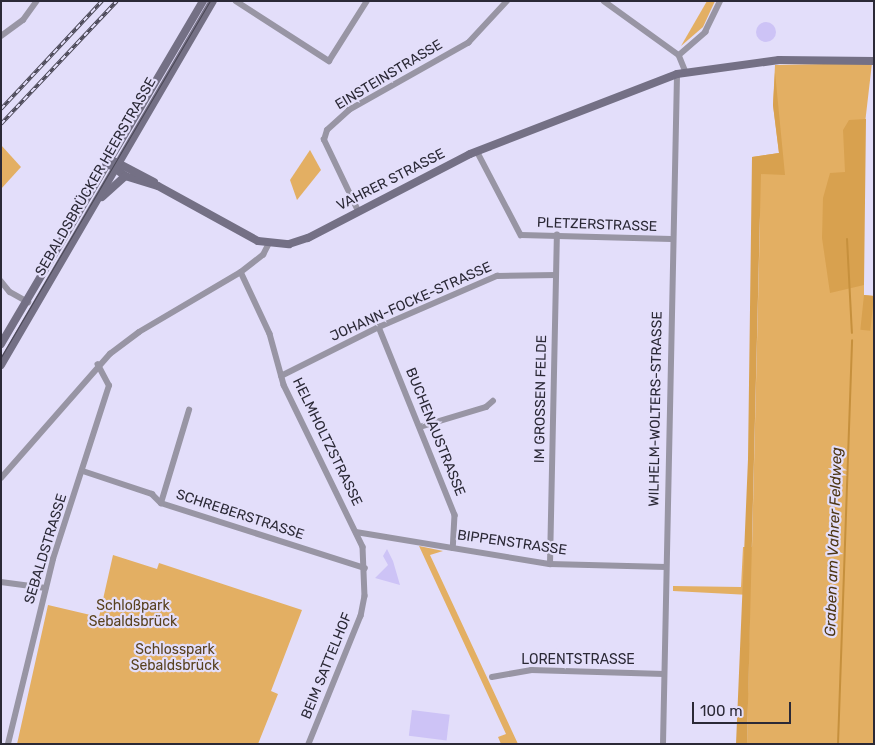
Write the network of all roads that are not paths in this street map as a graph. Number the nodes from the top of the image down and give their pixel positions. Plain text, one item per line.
1 (38, 1) edge
2 (203, 1) edge
3 (213, 1) edge
4 (236, 1) edge
5 (367, 1) edge
6 (507, 1) edge
7 (604, 1) edge
8 (720, 1) edge
9 (1, 36) edge
10 (678, 55) junction
11 (874, 61) edge
12 (686, 72) junction
13 (677, 74) junction
14 (477, 151) junction
15 (106, 162) junction
16 (120, 162) junction
17 (115, 170) junction
18 (125, 176) junction
19 (158, 186) junction
20 (100, 197) junction
21 (358, 211) junction
22 (557, 235) junction
23 (672, 239) junction
24 (269, 243) junction
25 (241, 272) junction
26 (556, 275) junction
27 (1, 281) edge
28 (28, 302) junction
29 (379, 327) junction
30 (1, 345) edge
31 (10, 350) junction
32 (1, 365) edge
33 (98, 365) junction
34 (281, 376) junction
35 (492, 401) dead end
36 (189, 410) dead end
37 (420, 427) junction
38 (83, 471) junction
39 (1, 478) edge
40 (161, 503) junction
41 (356, 532) junction
42 (453, 548) junction
43 (550, 564) junction
44 (666, 567) junction
45 (365, 568) junction
46 (1, 582) edge
47 (46, 588) junction
48 (664, 674) junction
49 (492, 678) dead end
50 (8, 744) edge
51 (309, 744) edge
52 (663, 744) edge

1 - 9 street
2 - 15 main road, SEBALDSBRÜCKER HEERSTRASSE
3 - 16 main road, SEBALDSBRÜCKER HEERSTRASSE
4 - 5 street
6 - 21 street, EINSTEINSTRASSE
7 - 10 street
8 - 10 street
10 - 12 street
11 - 12 main road, VAHRER STRASSE
12 - 13 main road, VAHRER STRASSE
13 - 14 main road, VAHRER STRASSE
13 - 23 street, WILHELM-WOLTERS-STRASSE
14 - 21 main road, VAHRER STRASSE
14 - 22 street, PLETZERSTRASSE
15 - 16 main road
15 - 17 main road
15 - 28 main road, SEBALDSBRÜCKER HEERSTRASSE
16 - 17 main road, SEBALDSBRÜCKER HEERSTRASSE
16 - 19 main road
17 - 18 main road
17 - 20 main road, SEBALDSBRÜCKER HEERSTRASSE
18 - 19 main road
18 - 20 main road
19 - 24 main road
20 - 31 main road, SEBALDSBRÜCKER HEERSTRASSE
21 - 24 main road, VAHRER STRASSE
22 - 23 street, PLETZERSTRASSE
22 - 26 street, IM GROSSEN FELDE
23 - 44 street, WILHELM-WOLTERS-STRASSE
24 - 25 street
25 - 33 street
25 - 34 street, HELMHOLTZSTRASSE
26 - 29 street, JOHANN-FOCKE-STRASSE
26 - 43 street, IM GROSSEN FELDE
27 - 28 street
28 - 30 main road, SEBALDSBRÜCKER HEERSTRASSE
29 - 34 street, JOHANN-FOCKE-STRASSE
29 - 37 street, BUCHENAUSTRASSE
30 - 31 street
31 - 32 main road, SEBALDSBRÜCKER HEERSTRASSE
33 - 38 street, SEBALDSTRASSE
33 - 39 street
34 - 41 street, HELMHOLTZSTRASSE
35 - 37 street
36 - 40 street
37 - 42 street, BUCHENAUSTRASSE
38 - 40 street, SCHREBERSTRASSE
38 - 47 street, SEBALDSTRASSE
40 - 45 street, SCHREBERSTRASSE
41 - 42 street, BIPPENSTRASSE
41 - 45 street, HELMHOLTZSTRASSE
42 - 43 street, BIPPENSTRASSE
43 - 44 street, BIPPENSTRASSE
44 - 48 street, WILHELM-WOLTERS-STRASSE
45 - 51 street, BEIM SATTELHOF
46 - 47 street
47 - 50 street, SEBALDSTRASSE
48 - 49 street, LORENTSTRASSE
48 - 52 street, WILHELM-WOLTERS-STRASSE

